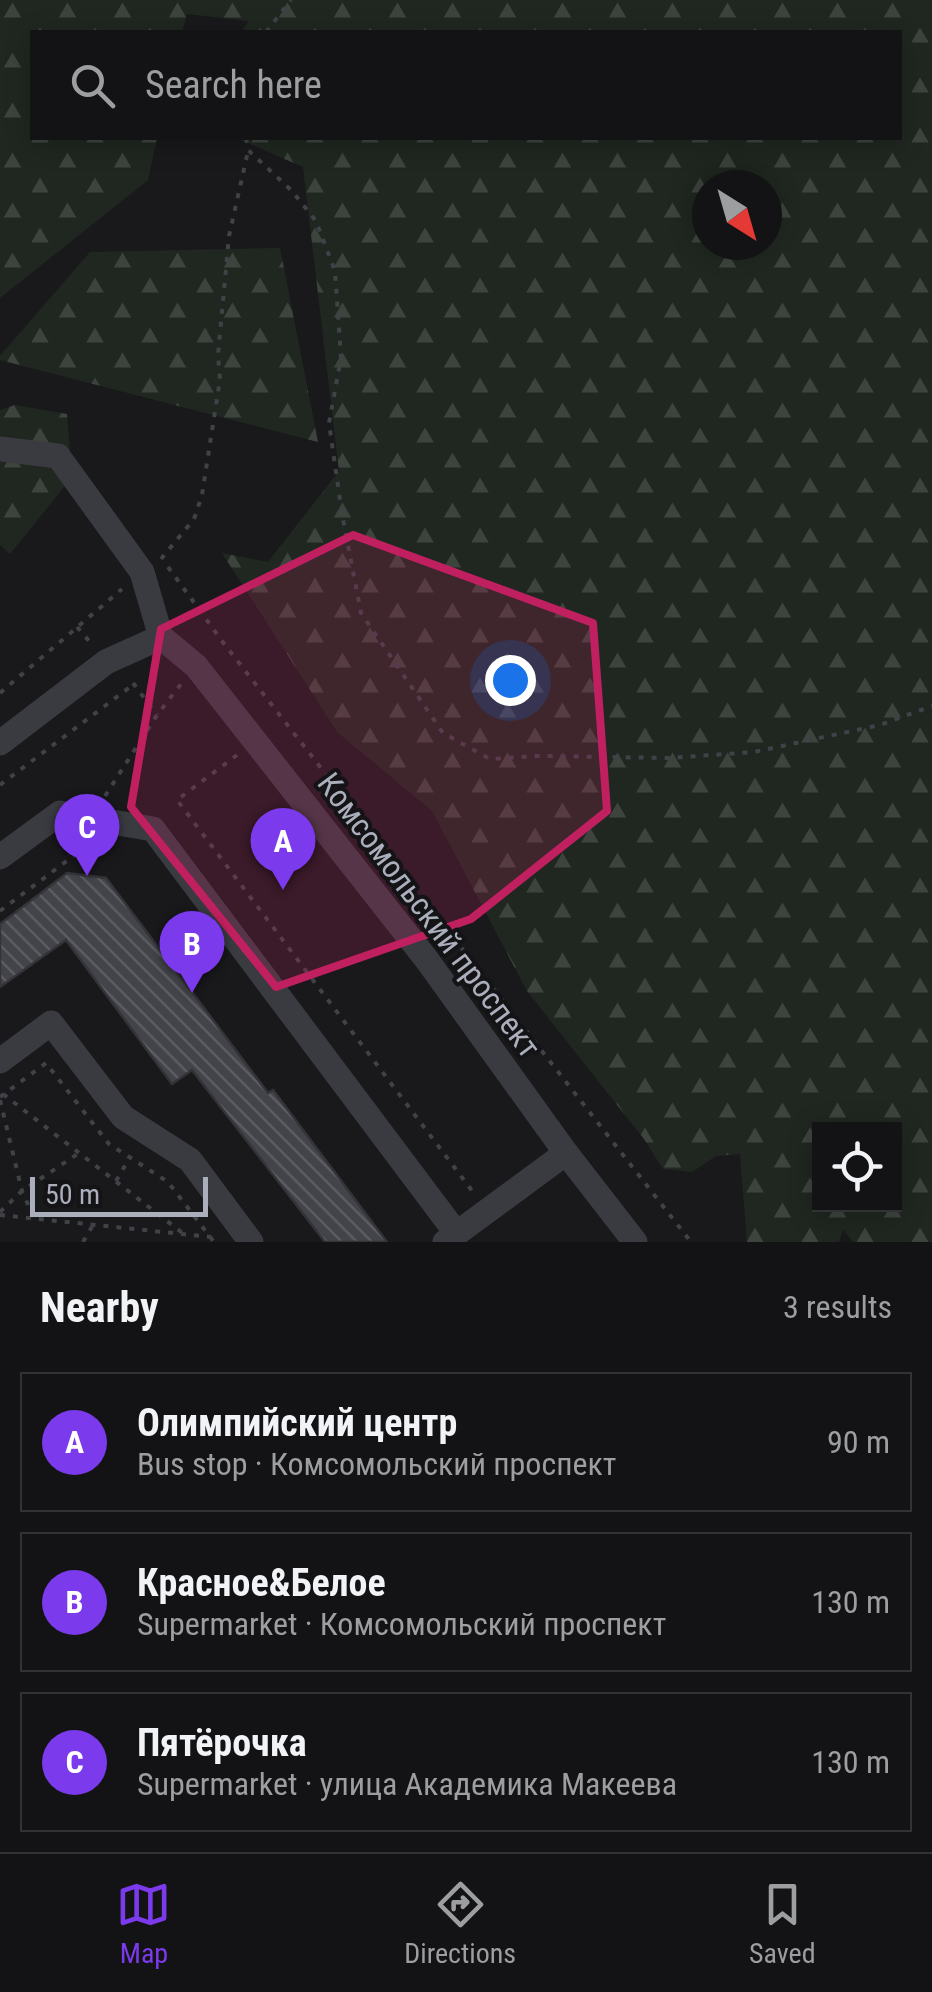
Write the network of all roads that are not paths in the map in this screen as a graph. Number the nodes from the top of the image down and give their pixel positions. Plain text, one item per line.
1 (0, 448) edge
2 (161, 636) junction
3 (0, 743) edge
4 (0, 858) edge
5 (0, 1061) edge
6 (566, 1154) junction
7 (451, 1238) edge
8 (251, 1242) edge
9 (635, 1242) edge

1 - 2 street
2 - 3 street
2 - 6 street, Комсомольский проспект
4 - 7 street
5 - 8 street
6 - 7 street
6 - 9 street, Комсомольский проспект

